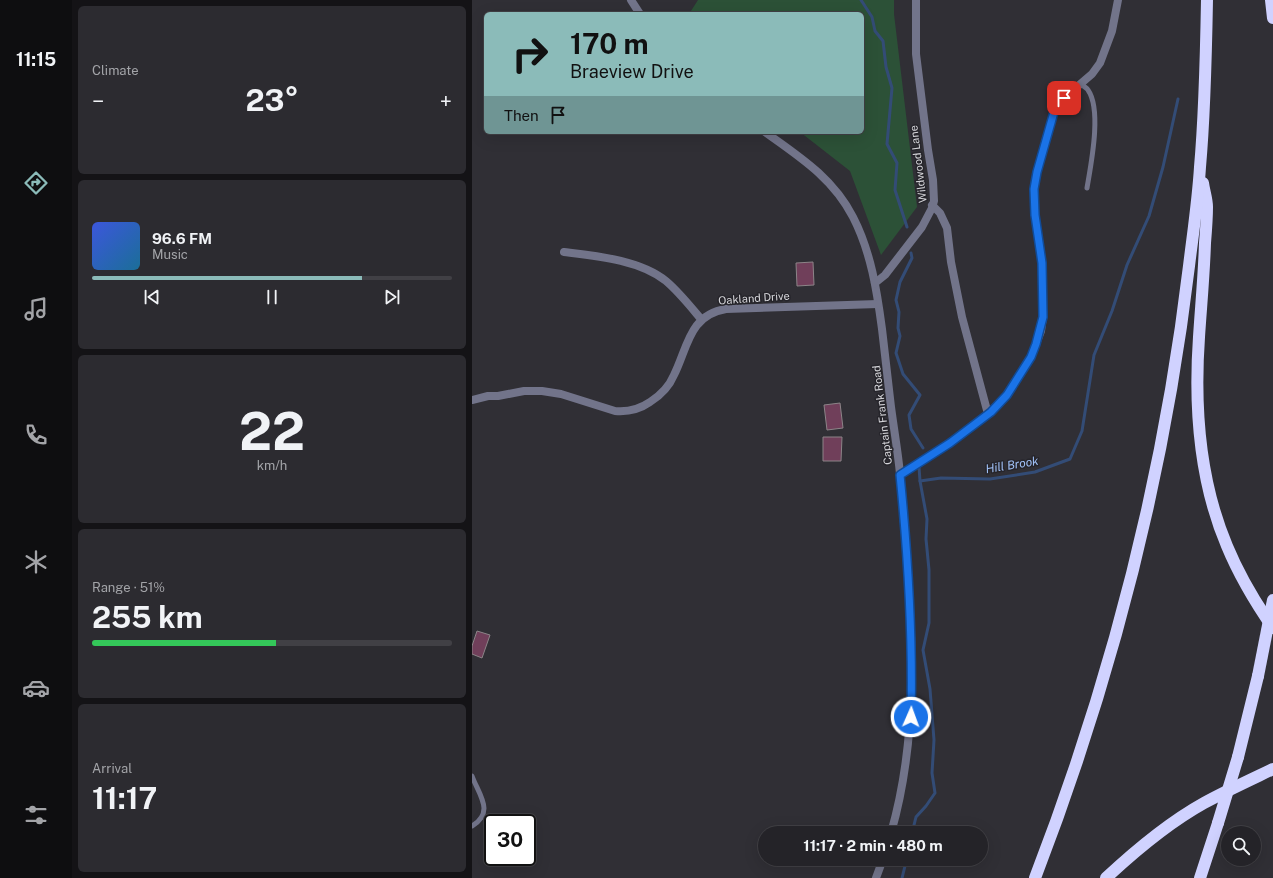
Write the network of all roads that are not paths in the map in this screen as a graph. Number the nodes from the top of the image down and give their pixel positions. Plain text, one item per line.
1 (631, 0) edge
2 (916, 0) edge
3 (1118, 0) edge
4 (1207, 0) edge
5 (1271, 0) edge
6 (639, 12) edge
7 (1273, 18) edge
8 (1081, 84) junction
9 (768, 134) edge
10 (1200, 168) junction
11 (1087, 188) dead end
12 (932, 205) junction
13 (564, 252) dead end
14 (875, 283) junction
15 (878, 304) junction
16 (701, 319) junction
17 (472, 400) edge
18 (988, 414) junction
19 (900, 475) junction
20 (1273, 600) edge
21 (1273, 628) edge
22 (1273, 769) edge
23 (472, 776) edge
24 (472, 826) edge
25 (892, 826) edge
26 (880, 866) edge
27 (876, 878) edge
28 (1035, 878) edge
29 (1106, 878) edge
30 (1200, 878) edge

1 - 6 street
2 - 12 street, Wildwood Lane
3 - 8 street
4 - 10 highway
5 - 7 highway
8 - 11 lane
8 - 18 street
9 - 14 street, Captain Frank Road
10 - 21 highway
10 - 28 highway
12 - 14 street
12 - 18 street, Wildwood Lane
13 - 16 street
14 - 15 street, Captain Frank Road
15 - 16 street, Oakland Drive
15 - 19 street, Captain Frank Road
16 - 17 street, Oakland Drive
18 - 19 street
19 - 25 street, Captain Frank Road
20 - 30 highway, bridge
22 - 29 highway
23 - 24 lane
26 - 27 street

